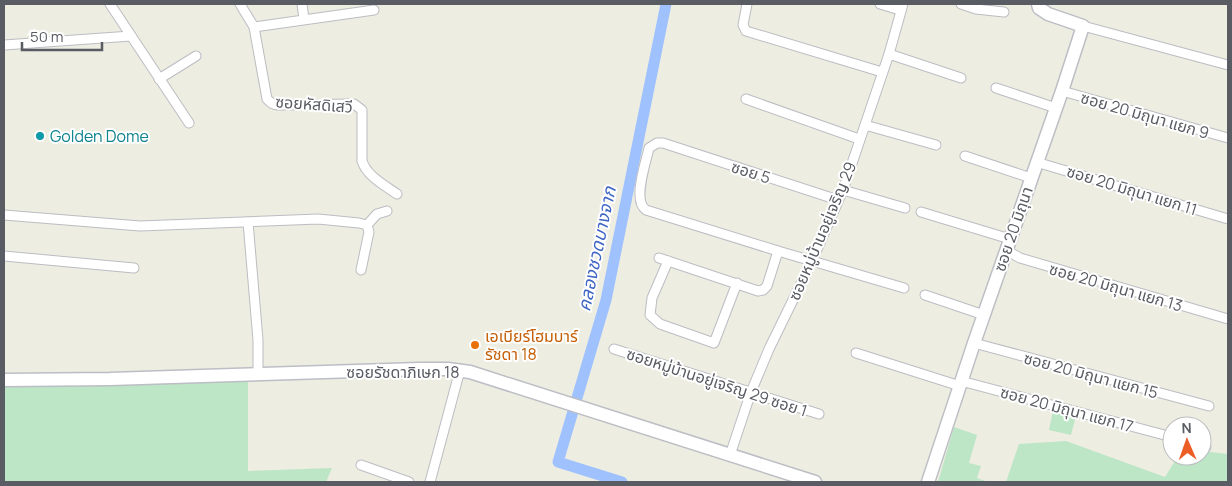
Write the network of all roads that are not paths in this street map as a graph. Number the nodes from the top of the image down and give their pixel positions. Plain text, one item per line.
1 (110, 4) edge
2 (240, 4) edge
3 (302, 4) edge
4 (748, 4) edge
5 (880, 4) edge
6 (960, 4) edge
7 (1038, 4) edge
8 (901, 7) edge
9 (374, 10) dead end
10 (1004, 12) dead end
11 (304, 19) junction
12 (1082, 26) junction
13 (254, 27) junction
14 (131, 36) junction
15 (4, 45) edge
16 (889, 54) junction
17 (196, 56) dead end
18 (1228, 65) edge
19 (882, 72) junction
20 (961, 78) dead end
21 (159, 79) junction
22 (996, 88) dead end
23 (1062, 91) junction
24 (746, 99) dead end
25 (1056, 108) junction
26 (190, 122) dead end
27 (865, 125) junction
28 (1228, 138) edge
29 (860, 139) junction
30 (936, 145) dead end
31 (965, 156) dead end
32 (1036, 162) junction
33 (1031, 178) junction
34 (843, 190) junction
35 (397, 194) dead end
36 (838, 200) junction
37 (905, 208) dead end
38 (387, 211) dead end
39 (921, 212) dead end
40 (4, 215) edge
41 (1228, 219) edge
42 (248, 222) junction
43 (367, 225) junction
44 (1008, 245) junction
45 (778, 252) junction
46 (4, 256) edge
47 (659, 258) dead end
48 (668, 261) junction
49 (812, 261) junction
50 (134, 268) dead end
51 (361, 270) dead end
52 (737, 283) junction
53 (904, 288) dead end
54 (925, 295) dead end
55 (984, 315) junction
56 (1228, 319) edge
57 (974, 343) junction
58 (614, 349) dead end
59 (856, 353) dead end
60 (460, 370) junction
61 (258, 374) junction
62 (4, 380) edge
63 (961, 384) junction
64 (751, 392) junction
65 (1209, 406) dead end
66 (819, 414) dead end
67 (1162, 435) edge
68 (730, 455) junction
69 (361, 465) dead end
70 (409, 482) edge
71 (430, 482) edge
72 (815, 482) edge
73 (928, 482) edge

1 - 14 street
2 - 13 street, ซอยหัสดิเสวี
3 - 11 street
4 - 19 street
5 - 8 street
6 - 10 street
7 - 12 street
8 - 16 street, ซอยหมู่บ้านอยู่เจริญ 29
9 - 11 street
11 - 13 street
12 - 18 street
12 - 23 street, ซอย 20 มิถุนา
13 - 35 street, ซอยหัสดิเสวี
14 - 15 street
14 - 21 street
16 - 19 street, ซอยหมู่บ้านอยู่เจริญ 29
16 - 20 street
17 - 21 street
19 - 27 street, ซอยหมู่บ้านอยู่เจริญ 29
21 - 26 street
22 - 25 street
23 - 25 street, ซอย 20 มิถุนา
23 - 28 street, ซอย 20 มิถุนา แยก 9
24 - 29 street
25 - 32 street, ซอย 20 มิถุนา
27 - 29 street, ซอยหมู่บ้านอยู่เจริญ 29
27 - 30 street
29 - 34 street, ซอยหมู่บ้านอยู่เจริญ 29
31 - 33 street
32 - 33 street, ซอย 20 มิถุนา
32 - 41 street, ซอย 20 มิถุนา แยก 11
33 - 44 street, ซอย 20 มิถุนา
34 - 36 street, ซอยหมู่บ้านอยู่เจริญ 29
34 - 37 street
36 - 45 street, ซอย 5
36 - 49 street, ซอยหมู่บ้านอยู่เจริญ 29
38 - 43 street
39 - 44 street, ซอย 20 มิถุนา แยก 13
40 - 42 street
42 - 43 street
42 - 61 street
43 - 51 street
44 - 55 street, ซอย 20 มิถุนา
44 - 56 street, ซอย 20 มิถุนา แยก 13
45 - 49 street
45 - 52 street
46 - 50 street
47 - 48 street
48 - 52 street
48 - 52 street
49 - 53 street
49 - 64 street, ซอยหมู่บ้านอยู่เจริญ 29
54 - 55 street
55 - 57 street, ซอย 20 มิถุนา
57 - 63 street, ซอย 20 มิถุนา
57 - 65 street, ซอย 20 มิถุนา แยก 15
58 - 64 street, ซอยหมู่บ้านอยู่เจริญ 29 ซอย 1
59 - 63 street, ซอย 20 มิถุนา แยก 17
60 - 61 street, ซอยรัชดาภิเษก 18
60 - 68 street, ซอยรัชดาภิเษก 18
60 - 71 street
61 - 62 street, ซอยรัชดาภิเษก 18
63 - 67 street, ซอย 20 มิถุนา แยก 17
63 - 73 street, ซอย 20 มิถุนา
64 - 66 street, ซอยหมู่บ้านอยู่เจริญ 29 ซอย 1
64 - 68 street, ซอยหมู่บ้านอยู่เจริญ 29
68 - 72 street, ซอยรัชดาภิเษก 18
69 - 70 street

